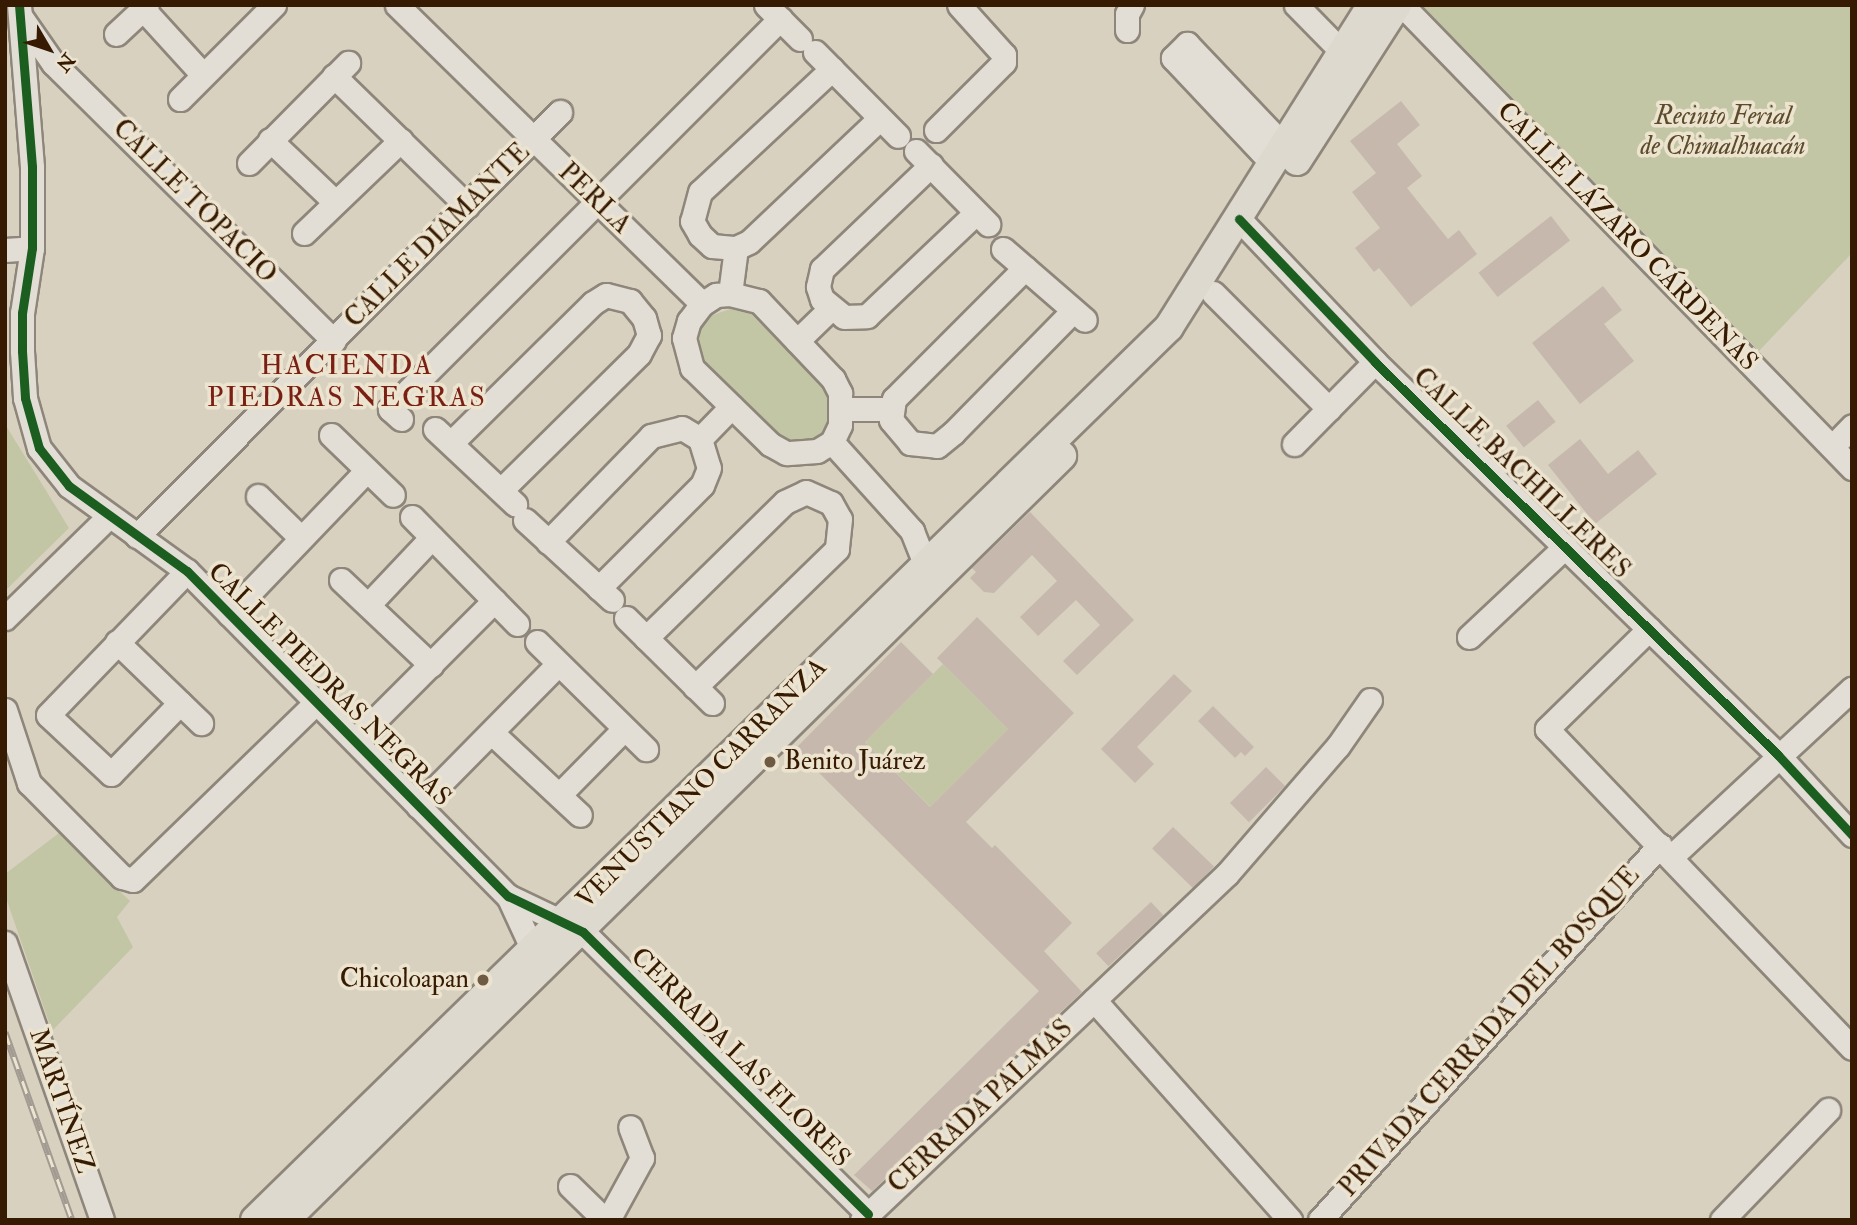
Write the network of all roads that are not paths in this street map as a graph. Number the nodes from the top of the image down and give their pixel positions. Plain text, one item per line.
1 (397, 5) edge
2 (1132, 5) edge
3 (1296, 5) edge
4 (1372, 5) edge
5 (1400, 5) edge
6 (962, 6) edge
7 (145, 7) edge
8 (266, 8) edge
9 (20, 11) edge
10 (773, 12) edge
11 (1127, 30) dead end
12 (116, 34) dead end
13 (1350, 60) junction
14 (54, 63) junction
15 (832, 69) junction
16 (14, 71) edge
17 (203, 75) junction
18 (180, 99) dead end
19 (560, 113) dead end
20 (880, 118) junction
21 (1250, 125) dead end
22 (936, 130) dead end
23 (898, 136) dead end
24 (401, 140) junction
25 (533, 140) junction
26 (270, 141) junction
27 (1278, 155) junction
28 (249, 163) dead end
29 (597, 201) junction
30 (335, 202) junction
31 (467, 206) junction
32 (1246, 225) junction
33 (304, 233) dead end
34 (32, 248) junction
35 (736, 248) junction
36 (1003, 249) dead end
37 (5, 250) edge
38 (1025, 268) junction
39 (1213, 293) junction
40 (730, 294) junction
41 (702, 304) junction
42 (831, 308) junction
43 (649, 335) junction
44 (684, 338) junction
45 (334, 341) junction
46 (797, 341) junction
47 (1162, 351) junction
48 (1375, 362) junction
49 (15, 399) edge
50 (731, 407) junction
51 (842, 409) junction
52 (892, 409) junction
53 (1329, 409) junction
54 (396, 414) dead end
55 (1852, 426) edge
56 (331, 435) dead end
57 (699, 439) junction
58 (832, 442) junction
59 (1294, 444) dead end
60 (1832, 447) junction
61 (798, 454) junction
62 (1852, 468) edge
63 (367, 470) junction
64 (806, 492) junction
65 (393, 495) dead end
66 (258, 496) dead end
67 (514, 505) junction
68 (412, 517) dead end
69 (107, 518) junction
70 (912, 531) junction
71 (137, 536) junction
72 (432, 537) junction
73 (301, 538) junction
74 (548, 542) junction
75 (956, 546) junction
76 (1565, 547) junction
77 (187, 571) junction
78 (928, 574) junction
79 (341, 580) dead end
80 (494, 601) junction
81 (612, 602) junction
82 (368, 605) junction
83 (229, 614) junction
84 (5, 618) edge
85 (517, 624) dead end
86 (1649, 629) junction
87 (1469, 636) dead end
88 (646, 638) junction
89 (117, 642) junction
90 (537, 642) dead end
91 (558, 664) junction
92 (430, 666) junction
93 (1852, 689) edge
94 (1370, 700) dead end
95 (317, 702) junction
96 (180, 703) junction
97 (5, 710) edge
98 (201, 723) dead end
99 (624, 729) junction
100 (492, 733) junction
101 (355, 740) junction
102 (646, 749) dead end
103 (1778, 755) junction
104 (559, 795) junction
105 (418, 806) junction
106 (580, 815) dead end
107 (1852, 835) edge
108 (1666, 851) junction
109 (508, 896) junction
110 (573, 927) junction
111 (5, 943) edge
112 (538, 961) junction
113 (1094, 1000) junction
114 (1852, 1048) edge
115 (1828, 1110) dead end
116 (630, 1127) dead end
117 (570, 1185) dead end
118 (865, 1217) edge
119 (102, 1220) edge
120 (255, 1220) edge
121 (285, 1220) edge
122 (607, 1220) edge
123 (1290, 1220) edge
124 (1320, 1220) edge
125 (1722, 1220) edge

1 - 25 street, PERLA
2 - 11 street
3 - 13 street
4 - 13 main road
5 - 13 main road
5 - 60 street, CALLE LÁZARO CÁRDENAS
6 - 22 street
7 - 12 street
7 - 17 street
8 - 17 street
9 - 14 street, CALLE TOPACIO
9 - 16 street, CALLE PIEDRAS NEGRAS
10 - 15 street
10 - 29 street
13 - 27 main road
13 - 32 main road
14 - 16 street
14 - 45 street, CALLE TOPACIO
15 - 20 street
15 - 35 street
16 - 34 street, CALLE PIEDRAS NEGRAS
17 - 18 street
19 - 25 street, CALLE DIAMANTE
20 - 23 street
20 - 35 street
21 - 27 street
24 - 26 street
24 - 30 street
24 - 31 street
25 - 29 street, PERLA
25 - 31 street, CALLE DIAMANTE
26 - 28 street
26 - 30 street
27 - 32 main road
29 - 41 street, PERLA
29 - 54 street
30 - 33 street
31 - 45 street, CALLE DIAMANTE
32 - 39 main road
32 - 47 main road
32 - 48 street, CALLE BACHILLERES
34 - 37 street
34 - 49 street, CALLE PIEDRAS NEGRAS
35 - 40 street
36 - 38 street
38 - 52 street
38 - 52 street
39 - 47 main road
39 - 53 street
40 - 41 street
40 - 46 street
41 - 44 street
42 - 42 street
42 - 46 street
43 - 44 street
43 - 67 street
43 - 67 street
44 - 50 street
45 - 71 street, CALLE DIAMANTE
46 - 51 street
47 - 75 main road, VENUSTIANO CARRANZA
48 - 53 street
48 - 76 street, CALLE BACHILLERES
49 - 69 street, CALLE PIEDRAS NEGRAS
50 - 57 street
50 - 61 street
51 - 52 street
51 - 58 street
53 - 59 street
55 - 60 street
56 - 63 street
57 - 74 street
57 - 81 street
58 - 61 street
58 - 70 street
60 - 62 street, CALLE LÁZARO CÁRDENAS
61 - 64 street
63 - 65 street
63 - 73 street
64 - 88 street
64 - 88 street
66 - 73 street
67 - 74 street
68 - 72 street
69 - 71 street, CALLE PIEDRAS NEGRAS
69 - 84 street
70 - 75 street
70 - 78 street
71 - 77 street, CALLE PIEDRAS NEGRAS
72 - 80 street
72 - 82 street
73 - 83 street
74 - 81 street
75 - 78 main road, VENUSTIANO CARRANZA
76 - 86 street, CALLE BACHILLERES
76 - 87 street
77 - 83 street, CALLE PIEDRAS NEGRAS
77 - 89 street
78 - 110 main road, VENUSTIANO CARRANZA
79 - 82 street
80 - 85 street
80 - 92 street
81 - 88 street
82 - 92 street
83 - 95 street, CALLE PIEDRAS NEGRAS
86 - 103 street, CALLE BACHILLERES
86 - 108 street
89 - 96 street
89 - 96 street
90 - 91 street
91 - 99 street
91 - 100 street
92 - 101 street
93 - 103 street, PRIVADA CERRADA DEL BOSQUE
94 - 113 street, CERRADA PALMAS
95 - 97 street
95 - 101 street, CALLE PIEDRAS NEGRAS
96 - 98 street
99 - 102 street
99 - 104 street
100 - 104 street
100 - 105 street
101 - 105 street, CALLE PIEDRAS NEGRAS
103 - 107 street, CALLE BACHILLERES
103 - 108 street, PRIVADA CERRADA DEL BOSQUE
104 - 106 street
105 - 109 street, CALLE PIEDRAS NEGRAS
108 - 114 street
108 - 124 street, PRIVADA CERRADA DEL BOSQUE
109 - 110 street, CALLE PIEDRAS NEGRAS
109 - 112 street, CALLE PIEDRAS NEGRAS
110 - 112 main road, VENUSTIANO CARRANZA
110 - 118 street, CERRADA LAS FLORES
111 - 119 street, MARTÍNEZ
112 - 120 main road, VENUSTIANO CARRANZA
112 - 121 main road, VENUSTIANO CARRANZA
113 - 118 street, CERRADA PALMAS
113 - 123 street
115 - 125 street
116 - 122 street
117 - 122 street

